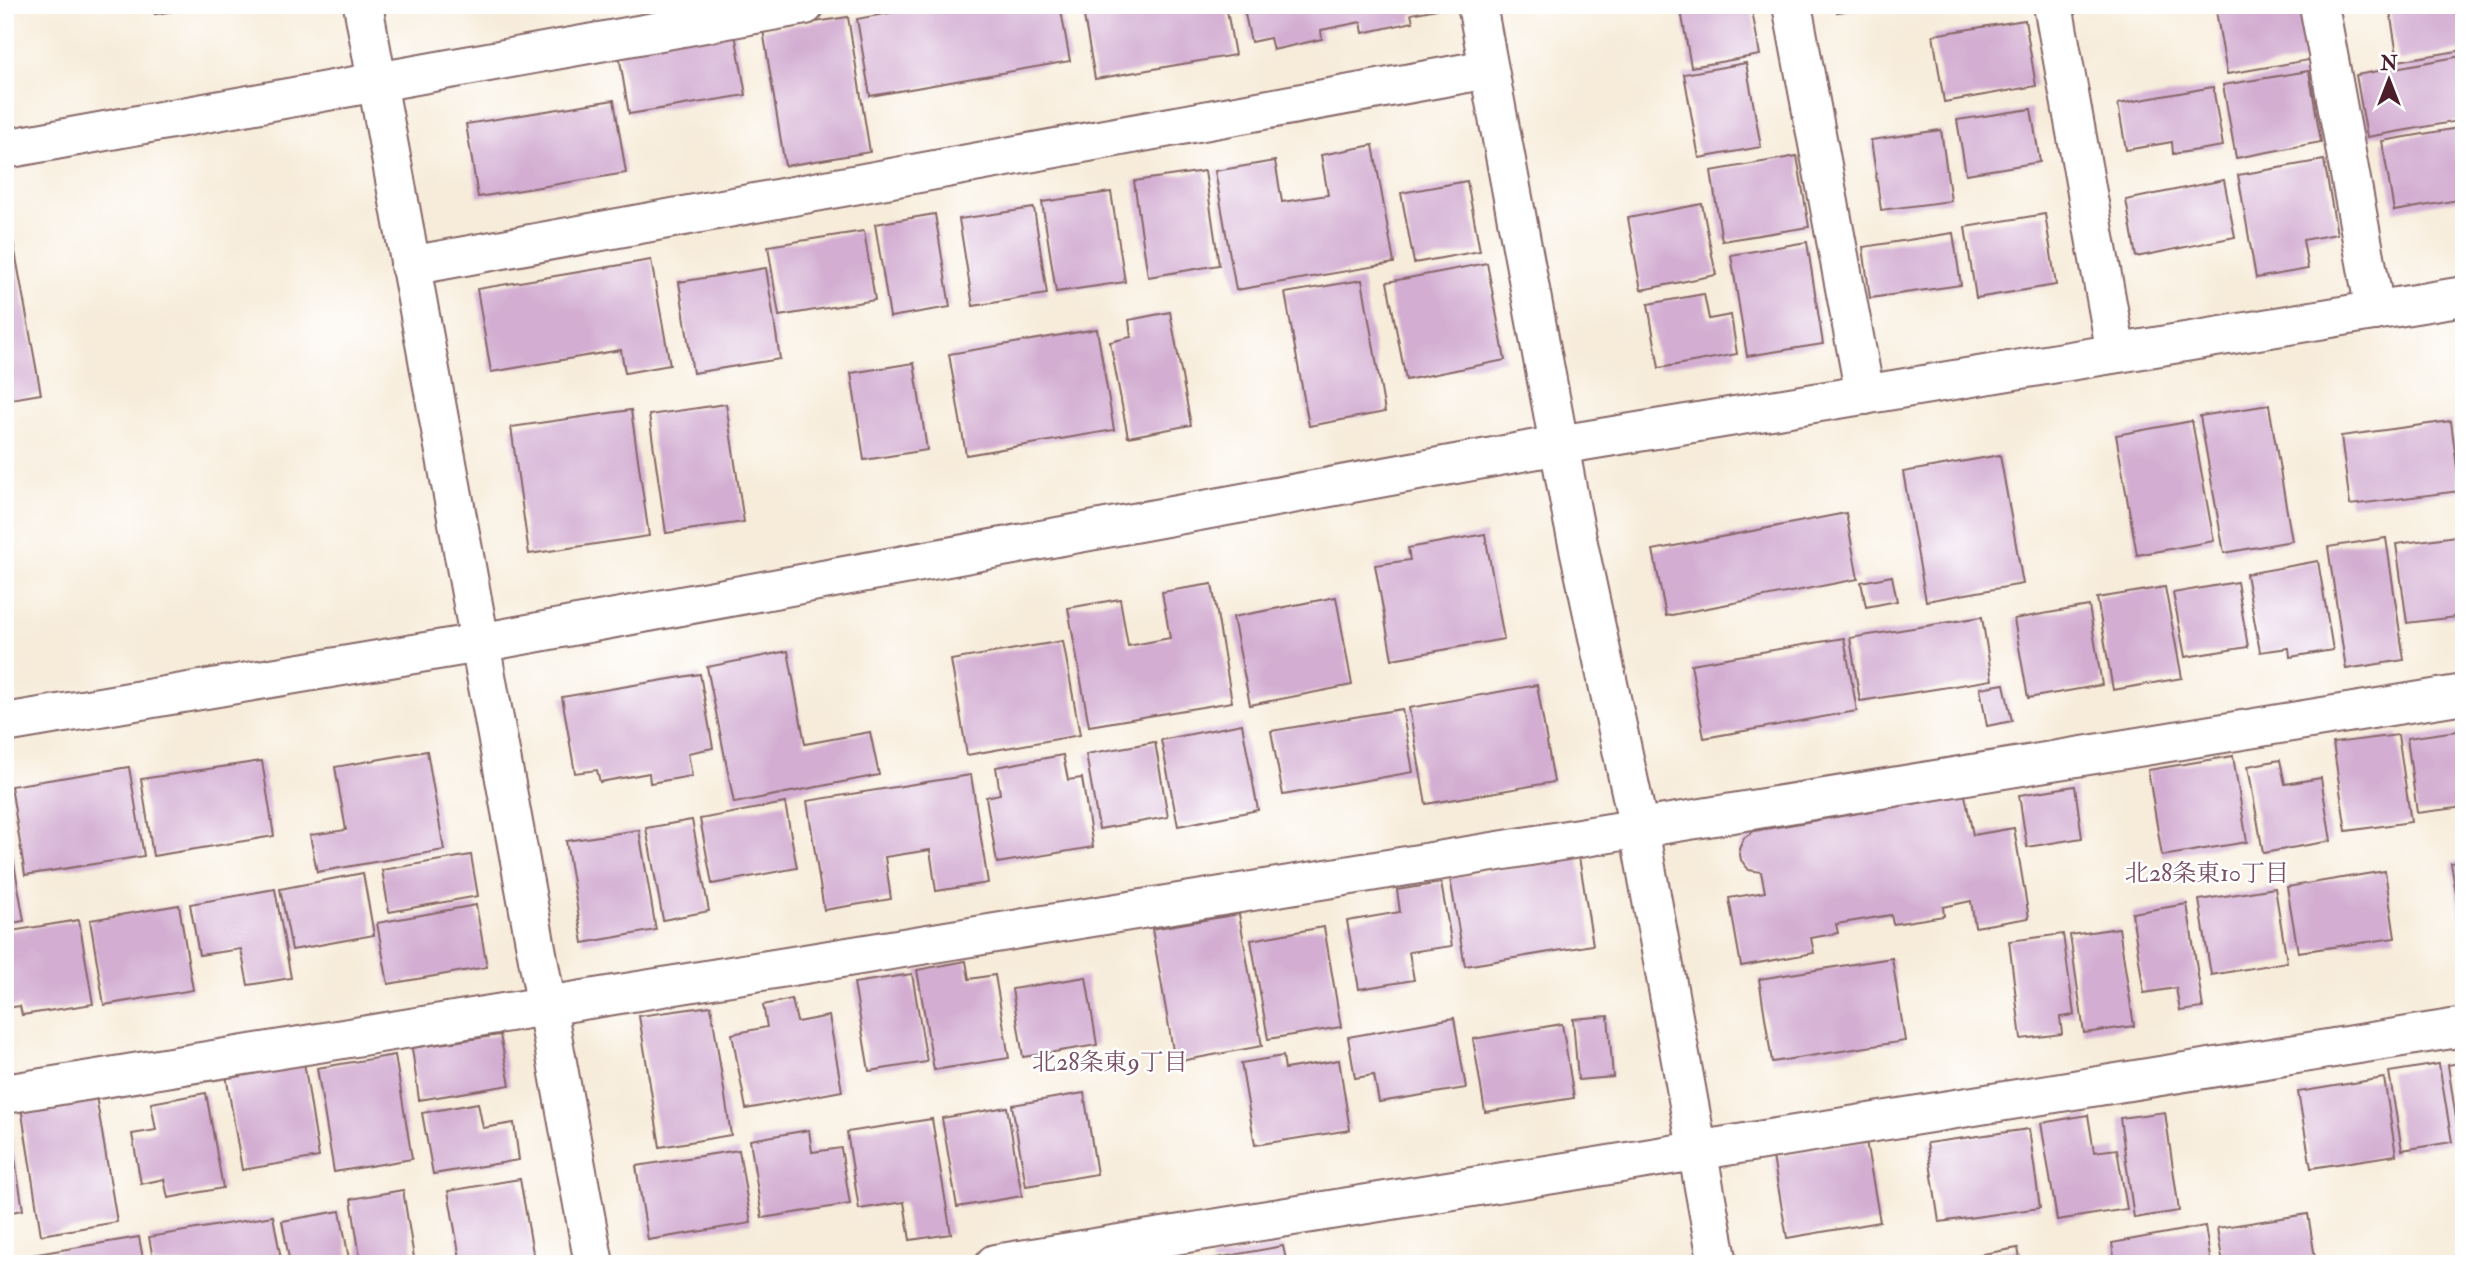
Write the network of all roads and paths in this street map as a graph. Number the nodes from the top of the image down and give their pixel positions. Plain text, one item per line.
1 (363, 5) edge
2 (806, 5) edge
3 (1477, 5) edge
4 (1791, 5) edge
5 (2053, 5) edge
6 (2319, 5) edge
7 (1488, 69) junction
8 (377, 82) junction
9 (5, 149) edge
10 (410, 266) junction
11 (2464, 296) edge
12 (2375, 311) junction
13 (2116, 353) junction
14 (1866, 395) junction
15 (1559, 445) junction
16 (479, 643) junction
17 (2464, 694) edge
18 (5, 723) edge
19 (1639, 829) junction
20 (546, 1007) junction
21 (2464, 1027) edge
22 (5, 1094) edge
23 (1697, 1151) junction
24 (594, 1264) edge
25 (995, 1264) edge
26 (1718, 1264) edge

1 - 8 street
2 - 8 street
3 - 7 street
4 - 14 street
5 - 13 street
6 - 12 street
7 - 10 street
7 - 15 street
8 - 9 street
8 - 10 street
10 - 16 street
11 - 12 street
12 - 13 street
13 - 14 street
14 - 15 street
15 - 16 street
15 - 19 street
16 - 18 street
16 - 20 street
17 - 19 street
19 - 20 street
19 - 23 street
20 - 22 street
20 - 24 street
21 - 23 street
23 - 25 street
23 - 26 street

